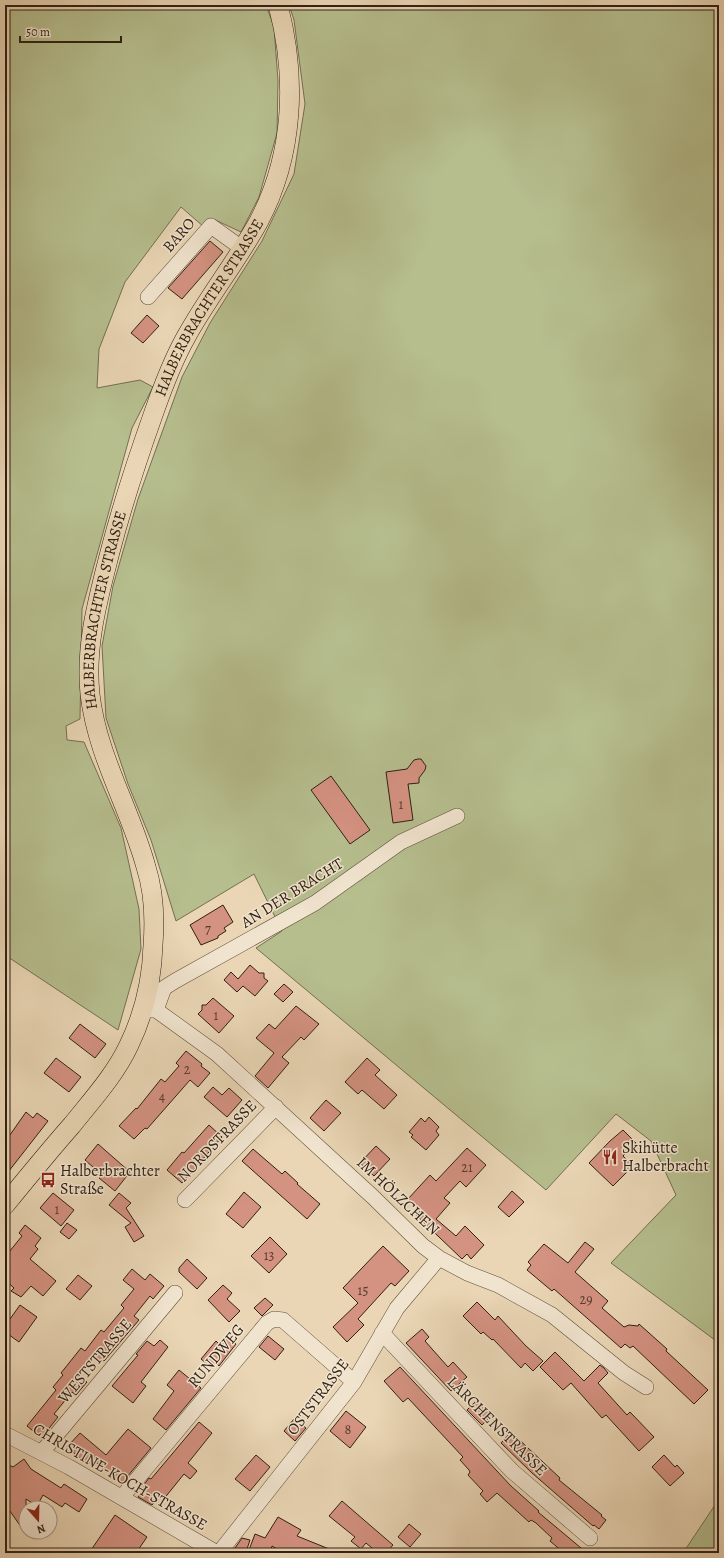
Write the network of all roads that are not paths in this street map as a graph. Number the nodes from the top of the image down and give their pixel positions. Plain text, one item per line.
1 (278, 5) edge
2 (243, 249) junction
3 (148, 297) dead end
4 (457, 816) dead end
5 (149, 1010) junction
6 (276, 1107) junction
7 (185, 1200) dead end
8 (5, 1205) edge
9 (439, 1258) junction
10 (175, 1293) dead end
11 (382, 1333) junction
12 (354, 1382) junction
13 (646, 1388) dead end
14 (5, 1434) edge
15 (42, 1452) junction
16 (122, 1497) junction
17 (590, 1538) dead end
18 (218, 1553) edge

1 - 2 main road, HALBERBRACHTER STRASSE
2 - 3 street, BARO
2 - 5 main road, HALBERBRACHTER STRASSE
4 - 5 street, AN DER BRACHT
5 - 6 street, IM HÖLZCHEN
5 - 8 main road, HALBERBRACHTER STRASSE
6 - 7 street, NORDSTRASSE
6 - 9 street, IM HÖLZCHEN
9 - 11 street, OSTSTRASSE
9 - 13 street, IM HÖLZCHEN
10 - 15 street, WESTSTRASSE
11 - 12 street, OSTSTRASSE
11 - 17 street, LÄRCHENSTRASSE
12 - 16 street, RUNDWEG
12 - 18 street, OSTSTRASSE
14 - 15 street, CHRISTINE-KOCH-STRASSE
15 - 16 street, CHRISTINE-KOCH-STRASSE
16 - 18 street, CHRISTINE-KOCH-STRASSE

